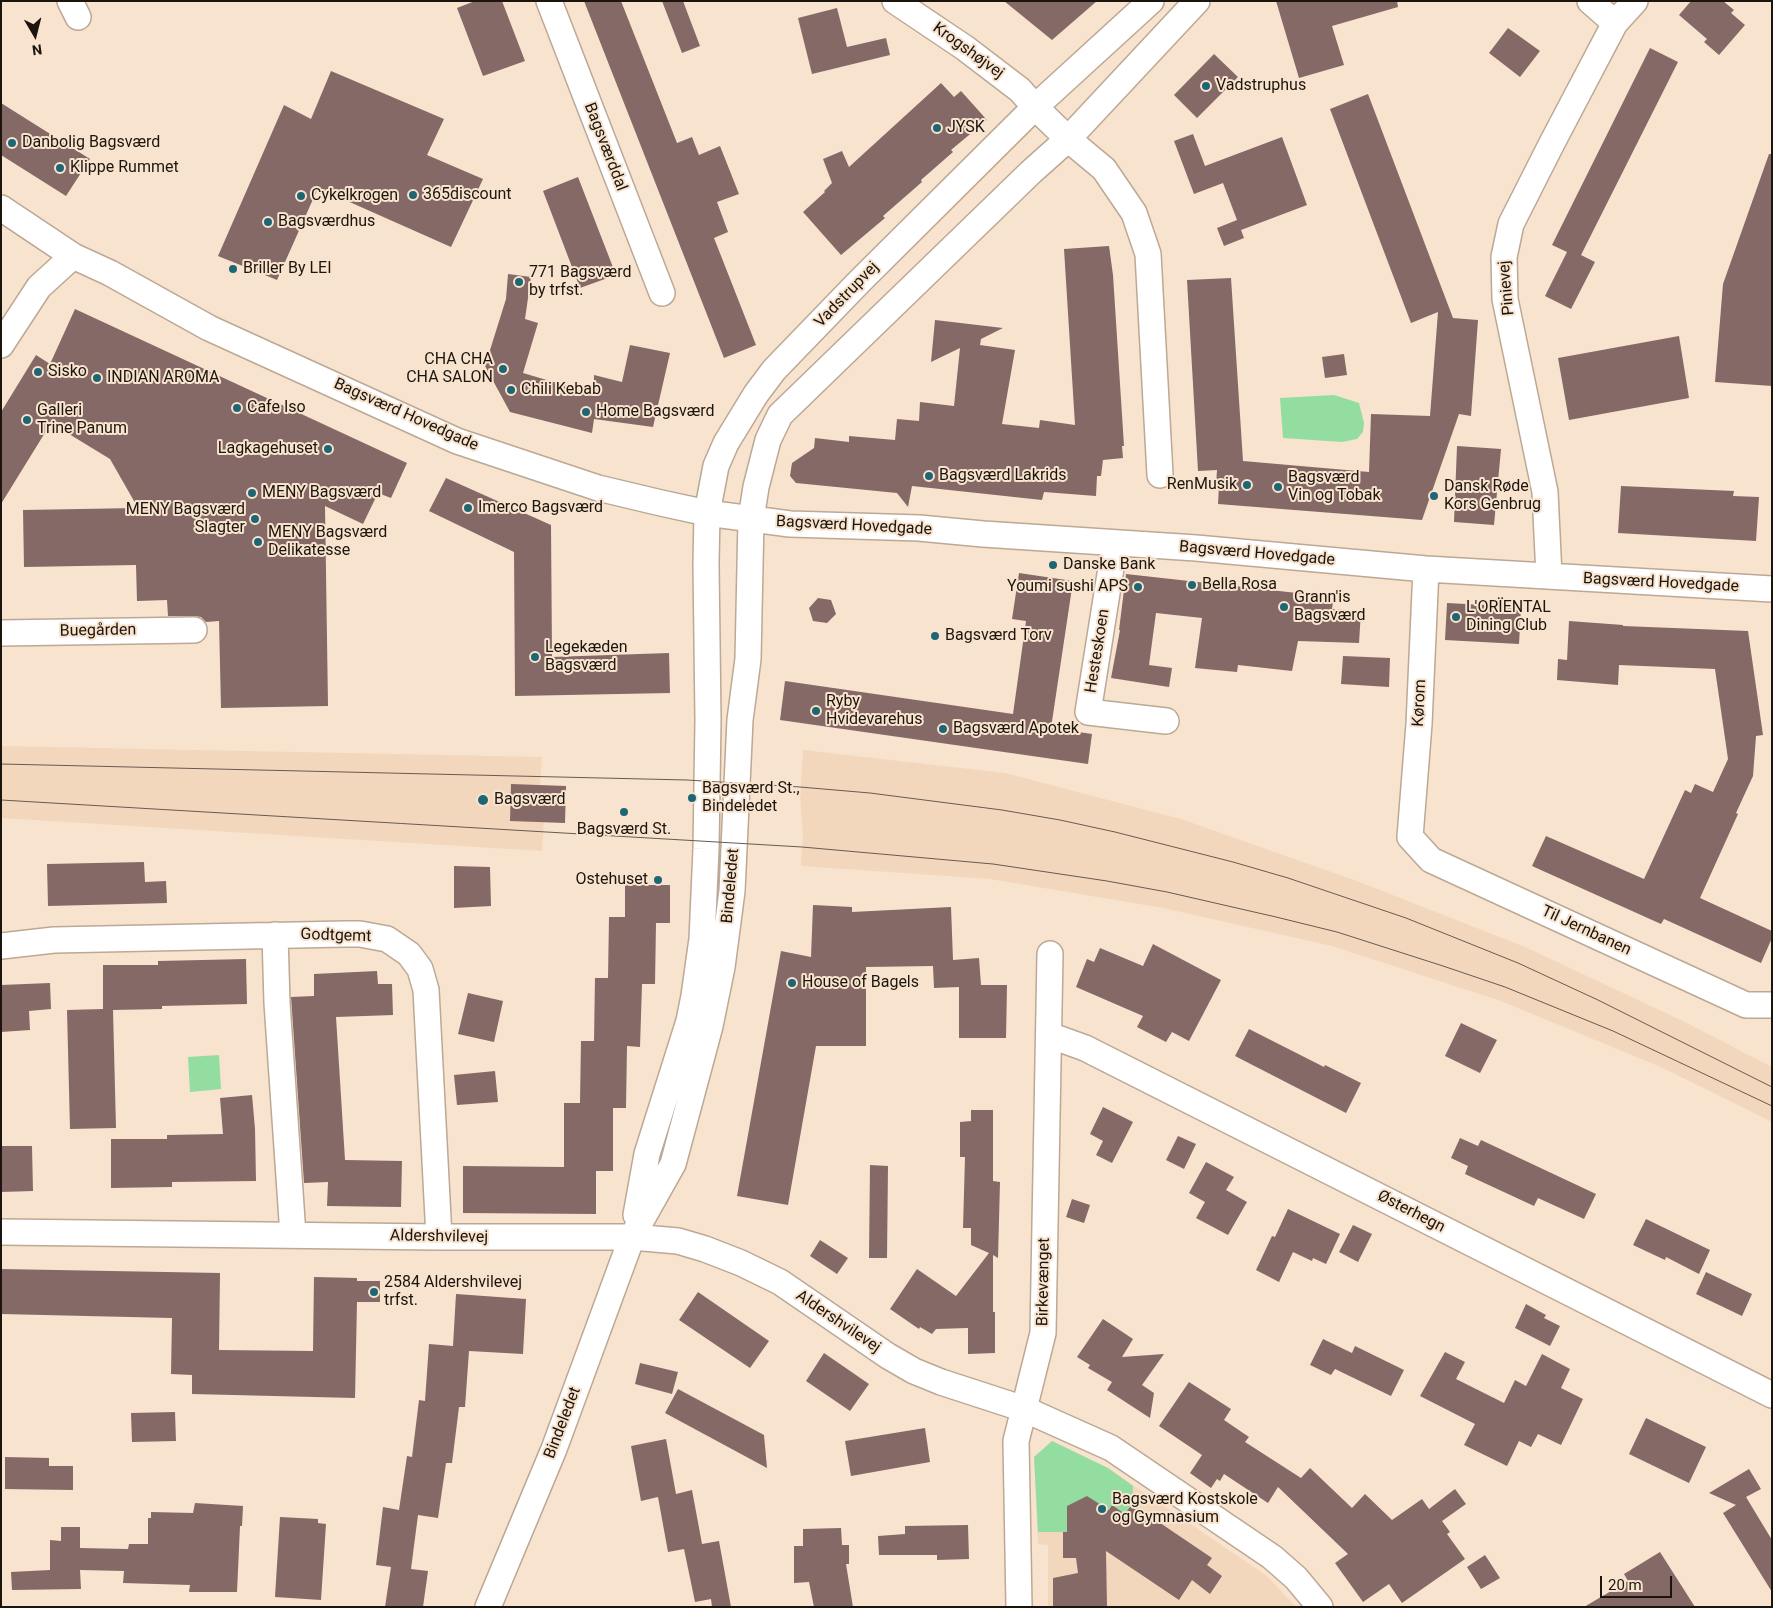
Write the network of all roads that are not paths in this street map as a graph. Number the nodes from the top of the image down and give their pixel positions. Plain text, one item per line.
1 (549, 1) edge
2 (1151, 1) edge
3 (1197, 1) edge
4 (1590, 1) edge
5 (1635, 1) edge
6 (909, 5) edge
7 (1615, 23) junction
8 (1035, 108) junction
9 (1068, 139) junction
10 (1, 208) edge
11 (73, 256) junction
12 (662, 293) dead end
13 (1, 345) edge
14 (1160, 475) dead end
15 (708, 513) junction
16 (752, 519) junction
17 (1114, 543) junction
18 (1426, 569) junction
19 (1549, 576) junction
20 (1772, 589) edge
21 (194, 630) dead end
22 (1, 633) edge
23 (1166, 721) dead end
24 (1410, 837) joint
25 (275, 935) junction
26 (1, 946) edge
27 (1050, 954) dead end
28 (1772, 1005) edge
29 (1049, 1035) junction
30 (1, 1232) edge
31 (293, 1235) junction
32 (439, 1237) junction
33 (632, 1237) junction
34 (1772, 1395) edge
35 (1024, 1409) junction
36 (488, 1607) edge
37 (1019, 1607) edge
38 (1320, 1607) edge

1 - 12 street, Bagsværddal
2 - 8 street, Vadstrupvej
3 - 9 street
4 - 7 street
5 - 7 street, Pinievej
6 - 8 street, Krogshøjvej
7 - 19 street, Pinievej
8 - 9 street
8 - 15 street, Vadstrupvej
9 - 14 street
9 - 16 street
10 - 11 street, Bagsværd Hovedgade
11 - 13 street
11 - 15 street, Bagsværd Hovedgade
15 - 16 street, Bagsværd Hovedgade
15 - 33 street, Bindeledet
16 - 17 street, Bagsværd Hovedgade
16 - 33 street, Bindeledet
17 - 18 street, Bagsværd Hovedgade
17 - 23 street, Hesteskoen
18 - 19 street, Bagsværd Hovedgade
18 - 24 street, Kørom
19 - 20 street, Bagsværd Hovedgade
21 - 22 street, Buegården
24 - 28 street, Til Jernbanen
25 - 26 street, Godtgemt
25 - 31 street
25 - 32 street, Godtgemt
27 - 29 street, Birkevænget
29 - 34 street, Østerhegn
29 - 35 street, Birkevænget
30 - 31 street, Aldershvilevej
31 - 32 street, Aldershvilevej
32 - 33 street, Aldershvilevej
33 - 35 street, Aldershvilevej
33 - 36 street, Bindeledet
35 - 37 street, Birkevænget
35 - 38 street, Aldershvilevej

